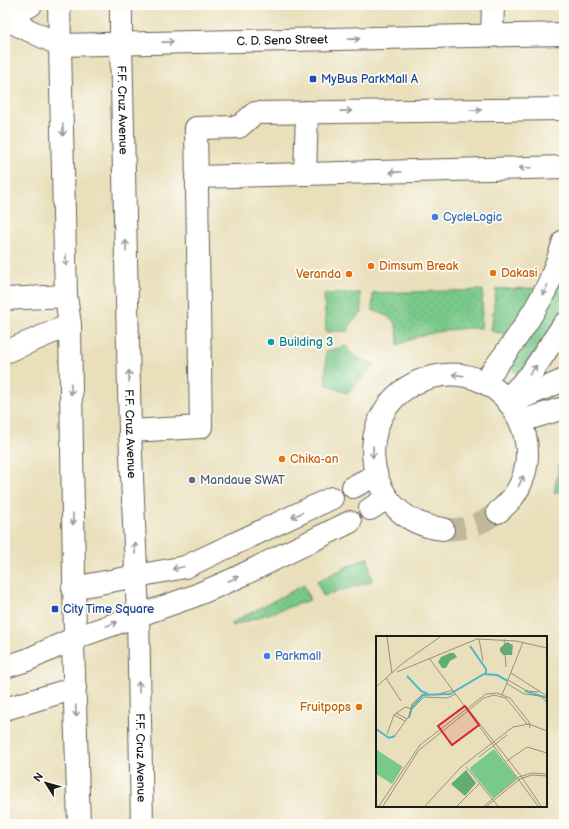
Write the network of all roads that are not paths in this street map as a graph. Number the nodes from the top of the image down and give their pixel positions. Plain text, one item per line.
1 (31, 5) edge
2 (59, 5) edge
3 (121, 5) edge
4 (493, 5) edge
5 (6, 19) edge
6 (564, 34) edge
7 (492, 36) junction
8 (120, 43) junction
9 (60, 45) junction
10 (564, 110) edge
11 (307, 112) junction
12 (564, 167) edge
13 (304, 174) junction
14 (196, 176) junction
15 (564, 241) edge
16 (66, 296) junction
17 (5, 299) edge
18 (564, 324) edge
19 (70, 325) junction
20 (5, 352) edge
21 (564, 380) edge
22 (484, 382) junction
23 (513, 408) junction
24 (564, 408) edge
25 (130, 431) junction
26 (376, 475) junction
27 (353, 487) dead end
28 (332, 498) dead end
29 (498, 512) tunnel mouth
30 (350, 522) dead end
31 (443, 529) tunnel mouth
32 (136, 577) junction
33 (73, 588) junction
34 (138, 614) junction
35 (75, 638) junction
36 (5, 667) edge
37 (75, 688) junction
38 (5, 709) edge
39 (79, 824) edge
40 (142, 824) edge

1 - 5 street, C. D. Seno Street
2 - 9 street
3 - 8 street, F.F. Cruz Avenue
4 - 7 street
5 - 9 street, C. D. Seno Street
6 - 7 street, C. D. Seno Street
8 -> 7 street, C. D. Seno Street
8 - 9 street, C. D. Seno Street
25 -> 8 street, F.F. Cruz Avenue
9 -> 16 street
11 -> 10 street
11 - 13 street
11 - 14 street
12 -> 13 street
13 - 14 street
14 - 25 street
15 -> 22 street
16 - 17 street
16 - 19 street
23 -> 18 street
19 - 20 street
19 -> 33 street
21 - 23 street
22 - 23 street
22 -> 26 street
23 - 24 street
29 -> 23 street
32 -> 25 street, F.F. Cruz Avenue
26 - 27 street
26 - 31 street
28 -> 32 street
34 -> 30 street
32 - 33 street
32 - 34 street, F.F. Cruz Avenue
33 - 35 street
35 -> 34 street
40 -> 34 street, F.F. Cruz Avenue
35 - 36 street
35 - 37 street
37 - 38 street
37 -> 39 street

